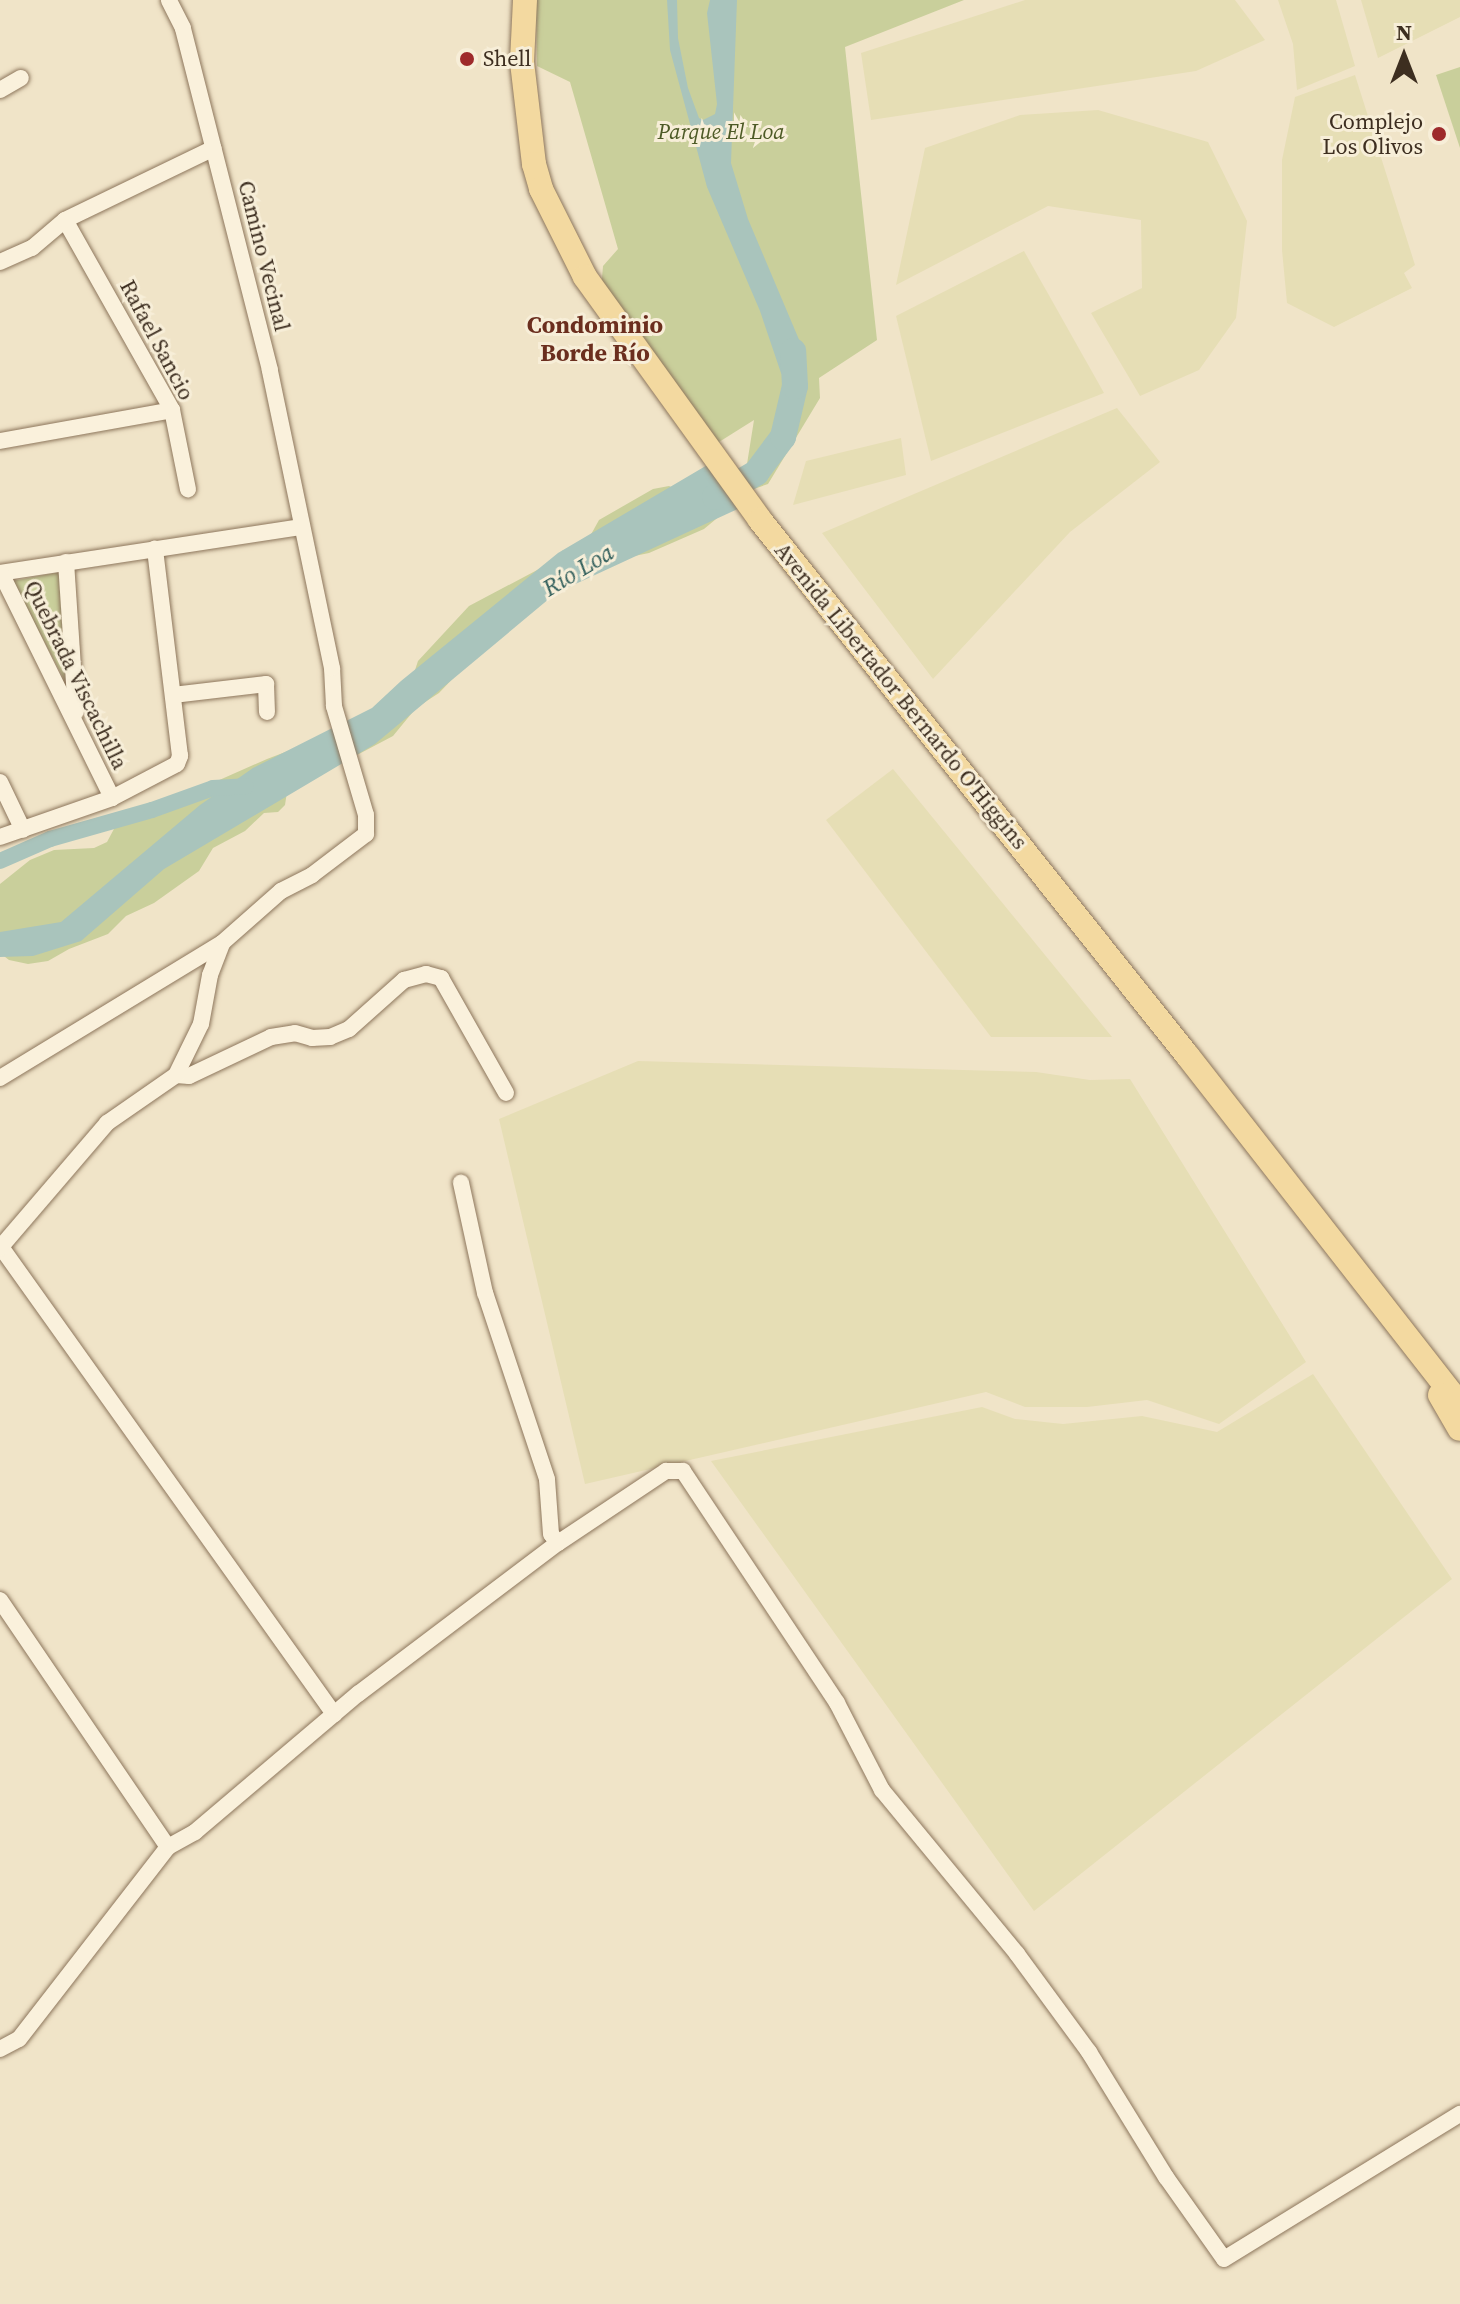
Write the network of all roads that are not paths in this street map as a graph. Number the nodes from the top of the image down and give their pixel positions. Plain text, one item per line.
1 (169, 0) edge
2 (525, 3) edge
3 (21, 78) dead end
4 (0, 90) edge
5 (214, 148) junction
6 (65, 220) junction
7 (0, 262) edge
8 (172, 410) junction
9 (0, 441) edge
10 (188, 489) dead end
11 (301, 527) junction
12 (155, 549) junction
13 (66, 562) junction
14 (0, 573) edge
15 (173, 695) junction
16 (267, 712) dead end
17 (77, 721) junction
18 (0, 782) edge
19 (112, 798) junction
20 (23, 830) junction
21 (0, 837) edge
22 (222, 943) junction
23 (176, 1075) junction
24 (0, 1078) edge
25 (506, 1093) dead end
26 (461, 1183) dead end
27 (0, 1248) edge
28 (1399, 1328) junction
29 (1460, 1405) edge
30 (1460, 1429) edge
31 (558, 1543) junction
32 (0, 1600) edge
33 (334, 1714) junction
34 (168, 1847) junction
35 (0, 2049) edge
36 (1460, 2114) edge

1 - 5 street, Camino Vecinal
2 - 28 main road, Avenida Libertador Bernardo O'Higgins
3 - 4 street
5 - 6 street
5 - 11 street, Camino Vecinal
6 - 7 street
6 - 8 street, Rafael Sancio
8 - 9 street
8 - 10 street, Rafael Sancio
11 - 12 street
11 - 22 street, Camino Vecinal
12 - 13 street
12 - 15 street
13 - 14 street
13 - 17 street
14 - 17 street, Quebrada Viscachilla
15 - 16 street
15 - 19 street
17 - 19 street, Quebrada Viscachilla
18 - 20 street
19 - 20 street
20 - 21 street
22 - 23 street
22 - 24 street
23 - 25 street
23 - 27 street
26 - 31 street
27 - 33 street
28 - 29 main road, Avenida Libertador Bernardo O'Higgins
28 - 30 main road, Avenida Libertador Bernardo O'Higgins
31 - 33 street
31 - 36 street
32 - 34 street
33 - 34 street
34 - 35 street

